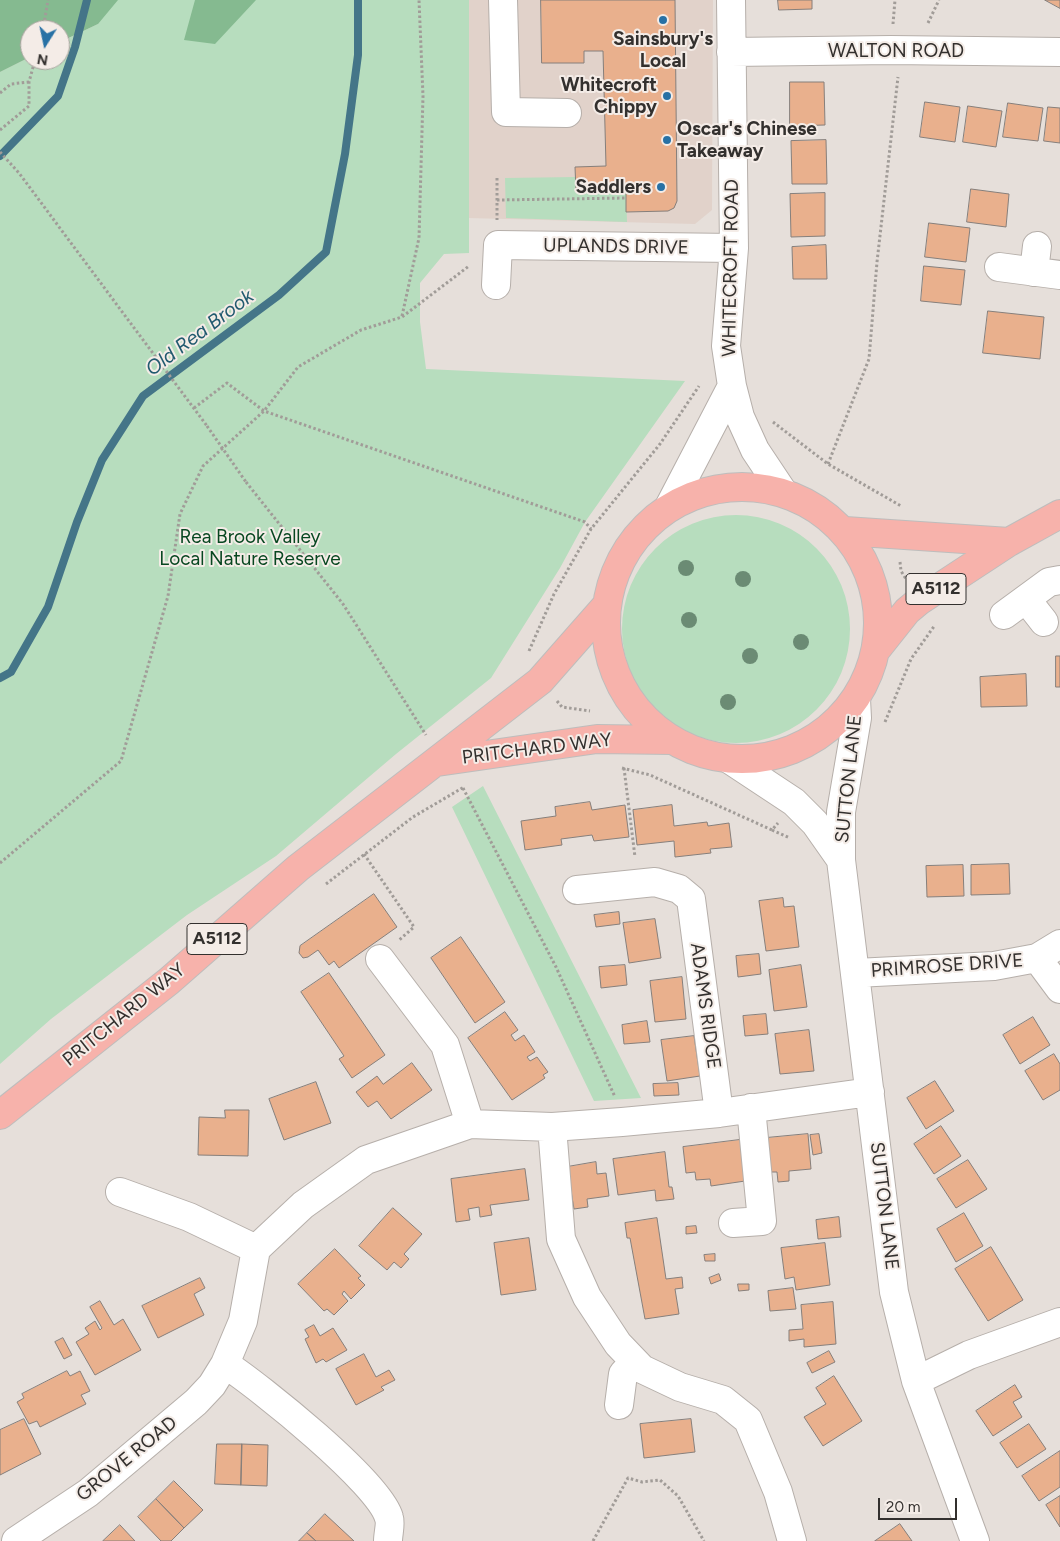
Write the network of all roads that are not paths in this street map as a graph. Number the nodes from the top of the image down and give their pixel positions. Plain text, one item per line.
1 (503, 0) edge
2 (731, 0) edge
3 (731, 52) junction
4 (1060, 52) edge
5 (567, 113) dead end
6 (734, 248) junction
7 (1044, 264) edge
8 (999, 267) dead end
9 (496, 285) dead end
10 (732, 386) junction
11 (783, 492) junction
12 (670, 505) junction
13 (1060, 514) edge
14 (845, 531) junction
15 (1009, 542) junction
16 (1060, 580) edge
17 (606, 606) junction
18 (1044, 622) dead end
19 (876, 650) junction
20 (856, 698) junction
21 (672, 740) junction
22 (430, 750) junction
23 (729, 759) junction
24 (841, 860) junction
25 (576, 890) dead end
26 (1060, 944) edge
27 (1037, 958) junction
28 (380, 959) road end
29 (856, 973) junction
30 (1060, 989) edge
31 (870, 1092) junction
32 (751, 1108) junction
33 (719, 1113) junction
34 (0, 1115) edge
35 (470, 1124) junction
36 (552, 1127) junction
37 (120, 1192) dead end
38 (733, 1223) dead end
39 (256, 1250) junction
40 (1060, 1322) edge
41 (634, 1362) junction
42 (225, 1364) junction
43 (916, 1381) junction
44 (620, 1404) dead end
45 (16, 1541) edge
46 (388, 1541) edge
47 (792, 1541) edge
48 (975, 1541) edge

1 - 5 street
2 - 3 street, WHITECROFT ROAD
3 - 4 street, WALTON ROAD
3 - 6 street, WHITECROFT ROAD
6 - 9 street, UPLANDS DRIVE
6 - 10 street, WHITECROFT ROAD
7 - 8 street
10 - 11 street, WHITECROFT ROAD
10 - 12 street
11 - 12 main road
11 - 14 main road
12 - 17 main road
13 - 15 main road, A5112
14 - 15 main road
14 - 19 main road
15 - 19 main road, A5112
16 - 18 street
17 - 21 main road
17 - 22 main road, PRITCHARD WAY / A5112
19 - 20 main road
20 - 23 main road
20 - 24 street, SUTTON LANE
21 - 22 main road, PRITCHARD WAY / A5112
21 - 23 main road
22 - 34 main road, PRITCHARD WAY / A5112
23 - 24 street, SUTTON LANE
24 - 29 street, SUTTON LANE
25 - 33 street, ADAMS RIDGE
26 - 27 street, PRIMROSE DRIVE
27 - 29 street, PRIMROSE DRIVE
27 - 30 street, PRIMROSE DRIVE
28 - 35 street
29 - 31 street, SUTTON LANE
31 - 32 street
31 - 43 street, SUTTON LANE
32 - 33 street
32 - 38 street
33 - 36 street
35 - 36 street
35 - 39 street
36 - 41 street
37 - 39 street
39 - 42 street, GROVE ROAD
40 - 43 street
41 - 44 street
41 - 47 street
42 - 45 street, GROVE ROAD
42 - 46 street
43 - 48 street, SUTTON LANE

